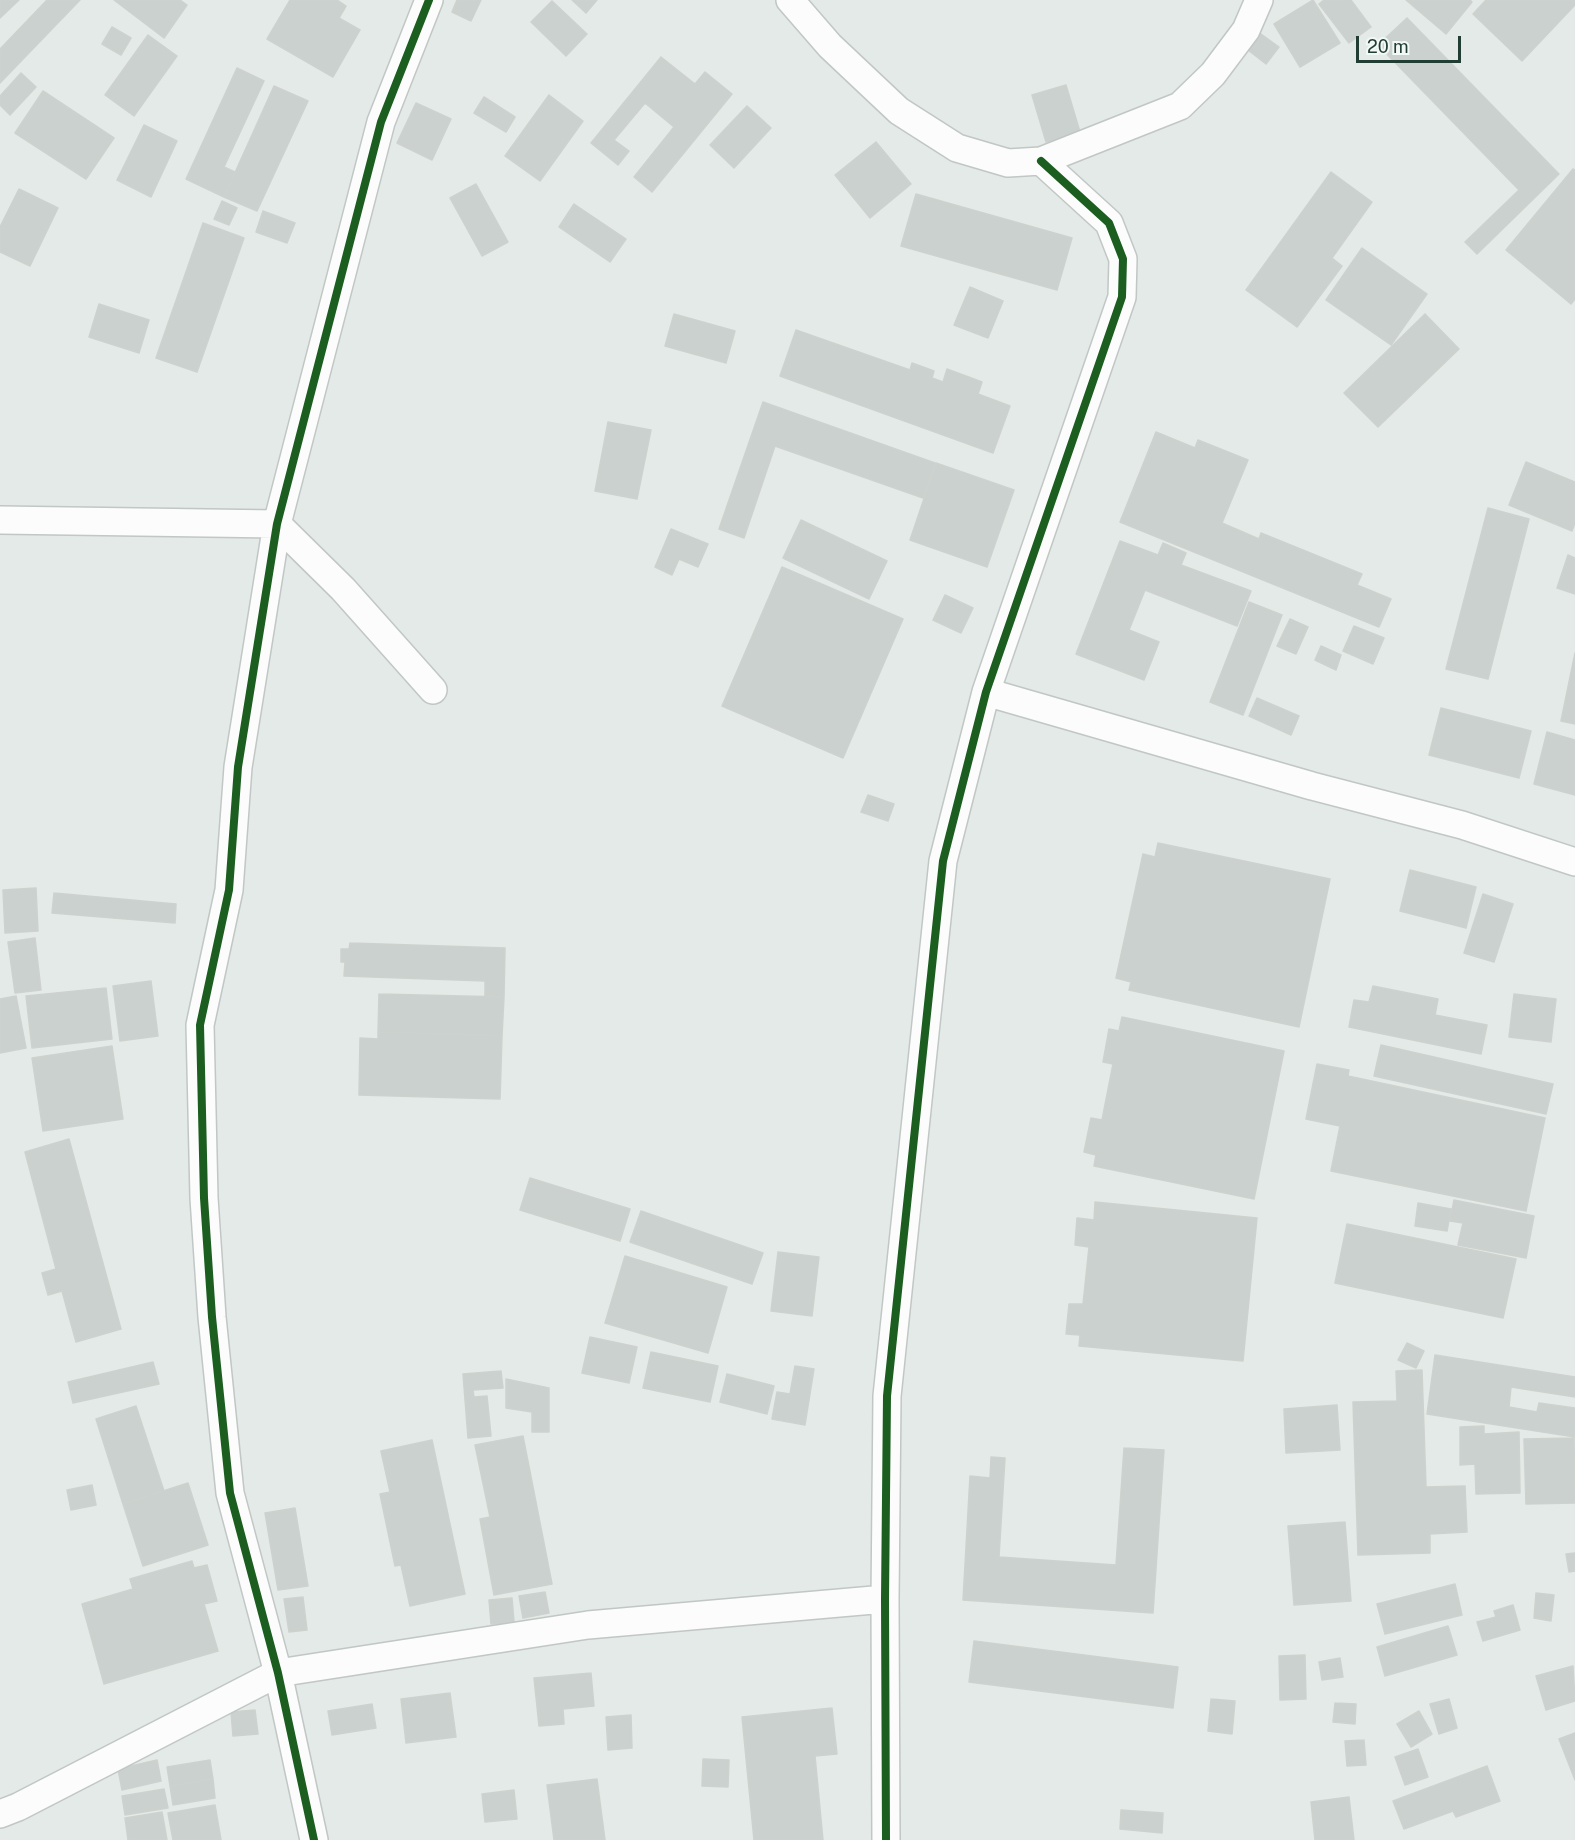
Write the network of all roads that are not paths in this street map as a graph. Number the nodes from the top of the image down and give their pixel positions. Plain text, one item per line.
1 (429, 0) edge
2 (790, 0) edge
3 (1259, 0) edge
4 (1041, 161) junction
5 (0, 520) edge
6 (277, 524) junction
7 (433, 690) dead end
8 (986, 692) junction
9 (1575, 862) edge
10 (885, 1599) junction
11 (278, 1673) junction
12 (0, 1814) edge
13 (314, 1840) edge
14 (886, 1840) edge

1 - 6 street
2 - 4 street
3 - 4 street
4 - 8 street
5 - 6 street
6 - 7 street
6 - 11 street
8 - 9 street
8 - 10 street
10 - 11 street
10 - 14 street
11 - 12 street
11 - 13 street

